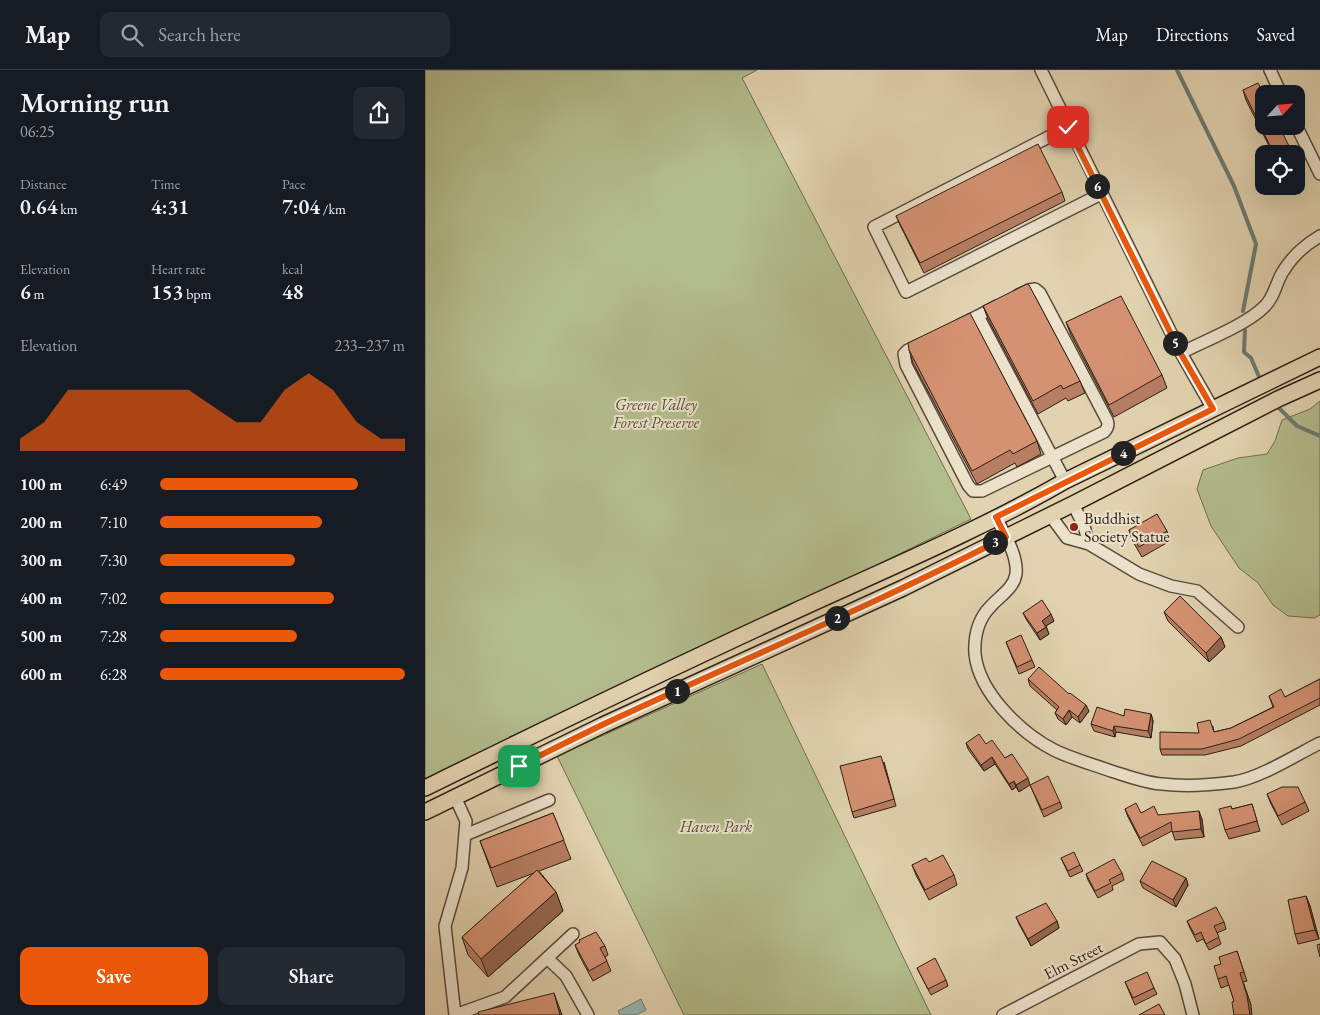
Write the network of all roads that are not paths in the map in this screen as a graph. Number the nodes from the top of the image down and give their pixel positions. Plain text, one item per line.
1 (1041, 70) edge
2 (1270, 70) edge
3 (1277, 85) edge
4 (1068, 127) junction
5 (1301, 135) edge
6 (1320, 174) edge
7 (1101, 194) junction
8 (1320, 236) edge
9 (978, 316) junction
10 (952, 329) edge
11 (934, 338) edge
12 (1181, 354) junction
13 (1320, 357) edge
14 (1320, 380) edge
15 (1213, 409) junction
16 (1053, 458) junction
17 (1065, 481) junction
18 (1073, 504) junction
19 (1050, 515) junction
20 (996, 517) junction
21 (1006, 537) junction
22 (1089, 544) junction
23 (1237, 627) dead end
24 (1320, 742) edge
25 (425, 788) edge
26 (455, 797) junction
27 (549, 800) dead end
28 (425, 812) edge
29 (465, 835) junction
30 (573, 934) dead end
31 (547, 958) junction
32 (455, 1015) edge
33 (588, 1015) edge
34 (1003, 1015) edge
35 (1193, 1015) edge

1 - 4 street
2 - 3 street
4 - 7 street
4 - 7 street
5 - 6 street
7 - 12 street
8 - 12 street
9 - 10 street
9 - 16 street
9 - 16 street
11 - 16 street
12 - 15 street
13 - 15 main road
14 - 18 main road
15 - 17 main road
16 - 17 street
17 - 20 main road
18 - 19 main road
18 - 22 street
19 - 21 main road
19 - 22 street
20 - 21 street
20 - 25 main road
21 - 24 street
21 - 26 main road
22 - 23 street
26 - 28 main road
26 - 29 street
27 - 29 street
29 - 32 street
30 - 31 street
31 - 32 street
31 - 33 street
34 - 35 street, Elm Street

